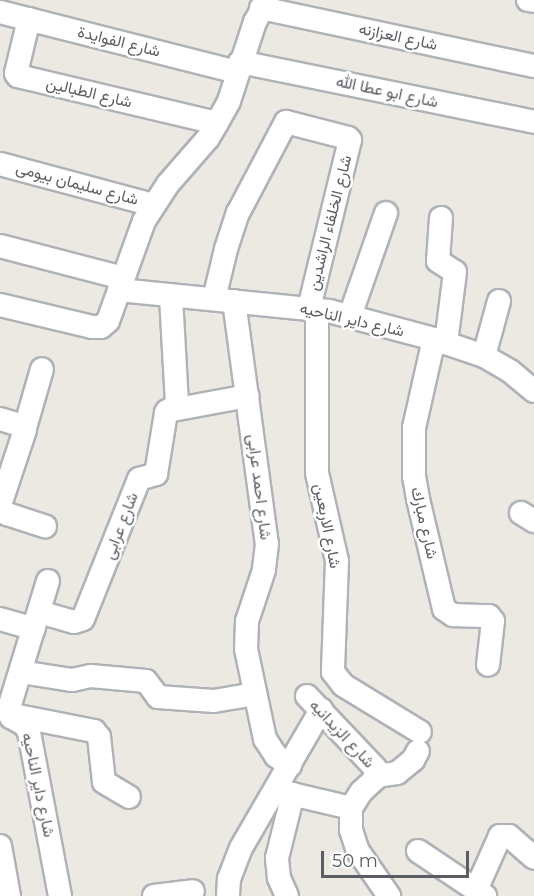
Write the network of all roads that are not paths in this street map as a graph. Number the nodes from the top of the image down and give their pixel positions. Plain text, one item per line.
1 (528, 0) edge
2 (534, 1) edge
3 (264, 4) edge
4 (0, 12) edge
5 (29, 19) junction
6 (534, 66) edge
7 (239, 67) junction
8 (534, 122) edge
9 (217, 123) junction
10 (0, 164) edge
11 (153, 205) junction
12 (386, 213) dead end
13 (441, 218) dead end
14 (0, 246) edge
15 (121, 284) junction
16 (171, 295) junction
17 (224, 300) junction
18 (499, 301) dead end
19 (0, 305) edge
20 (313, 309) junction
21 (350, 316) junction
22 (440, 341) junction
23 (484, 357) junction
24 (42, 369) dead end
25 (534, 391) edge
26 (248, 396) junction
27 (167, 411) junction
28 (0, 419) edge
29 (25, 428) junction
30 (45, 526) dead end
31 (48, 581) dead end
32 (0, 620) edge
33 (36, 621) junction
34 (488, 665) dead end
35 (21, 672) junction
36 (255, 694) junction
37 (5, 713) edge
38 (290, 765) junction
39 (376, 776) junction
40 (285, 792) junction
41 (129, 797) dead end
42 (351, 808) junction
43 (0, 846) edge
44 (418, 851) dead end
45 (534, 858) edge
46 (193, 891) dead end
47 (480, 893) edge
48 (9, 896) edge
49 (60, 896) edge
50 (154, 896) edge
51 (228, 896) edge
52 (287, 896) edge
53 (389, 896) edge

1 - 2 street
3 - 6 street, شارع العزازنه
3 - 7 street
4 - 5 street, شارع الفوايدة
5 - 7 street, شارع الفوايدة
5 - 9 street, شارع الطبالين
7 - 8 street, شارع ابو عطا الله
7 - 9 street
9 - 11 street
10 - 11 street, شارع سليمان بيومى
11 - 15 street
12 - 21 street
13 - 22 street
14 - 15 street, شارع داير الناحيه
15 - 16 street, شارع داير الناحيه
15 - 19 street
16 - 17 street, شارع داير الناحيه
16 - 27 street, شارع عرابى
17 - 20 street, شارع داير الناحيه
17 - 20 street, شارع الخلفاء الراشدين
17 - 26 street, شارع احمد عرابى
18 - 23 street
20 - 21 street, شارع داير الناحيه
20 - 39 street, شارع الاربعين
21 - 22 street, شارع داير الناحيه
22 - 23 street, شارع داير الناحيه
22 - 34 street, شارع مبارك
23 - 25 street, شارع داير الناحيه
24 - 29 street
26 - 27 street
26 - 36 street, شارع احمد عرابى
27 - 33 street, شارع عرابى
28 - 29 street
29 - 30 street
31 - 33 street, شارع داير الناحيه
32 - 33 street
33 - 35 street, شارع داير الناحيه
35 - 36 street
35 - 37 street, شارع داير الناحيه
36 - 38 street, شارع احمد عرابى
37 - 41 street
37 - 49 street, شارع داير الناحيه
38 - 39 street, شارع الزيدانيه
38 - 40 street
39 - 42 street, شارع الزيدانيه
40 - 42 street
40 - 51 street
40 - 52 street
42 - 53 street
43 - 48 street
44 - 47 street
45 - 47 street
46 - 50 street

